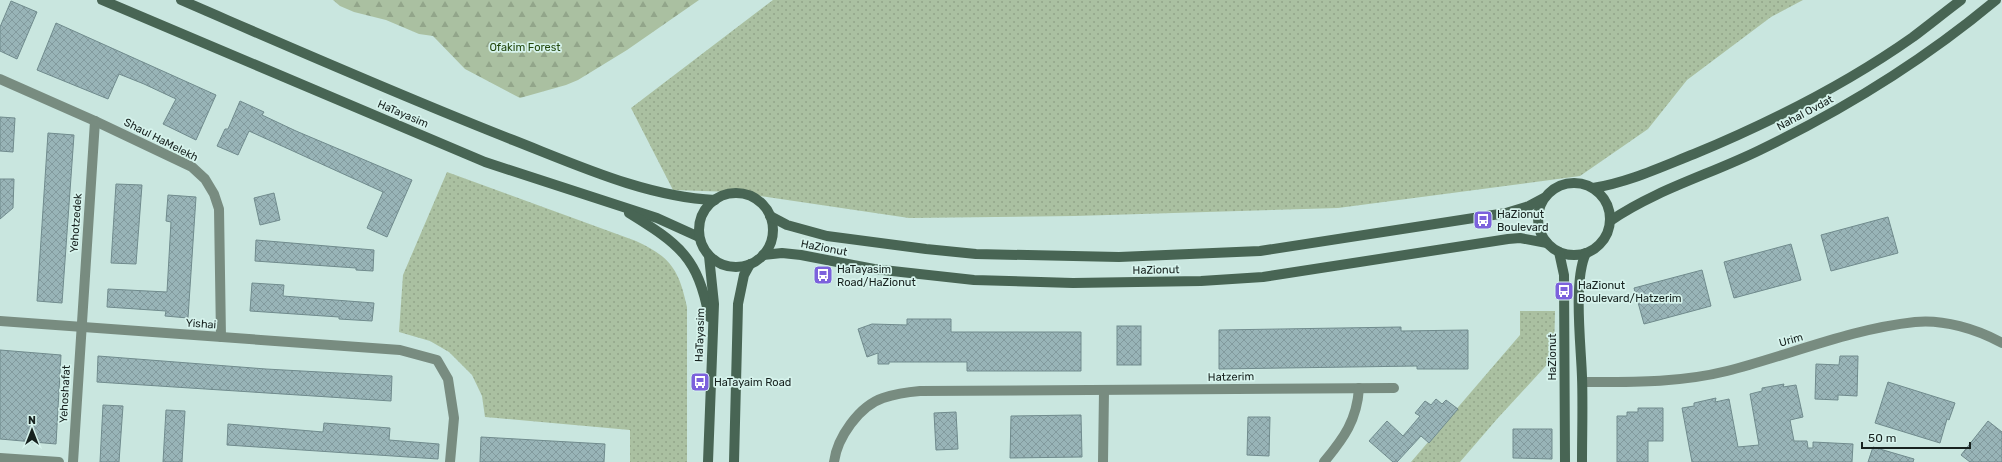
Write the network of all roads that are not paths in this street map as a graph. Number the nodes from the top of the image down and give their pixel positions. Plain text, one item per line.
1 (102, 0) edge
2 (181, 0) edge
3 (1961, 0) edge
4 (1996, 0) edge
5 (0, 79) edge
6 (95, 121) junction
7 (1593, 188) junction
8 (1544, 198) junction
9 (715, 200) junction
10 (616, 206) junction
11 (770, 216) junction
12 (1610, 221) junction
13 (699, 238) junction
14 (1547, 243) junction
15 (1559, 252) junction
16 (1586, 253) junction
17 (764, 254) junction
18 (710, 256) junction
19 (750, 264) junction
20 (0, 321) edge
21 (81, 327) junction
22 (712, 335) junction
23 (221, 337) junction
24 (2002, 343) edge
25 (1582, 382) junction
26 (1359, 388) junction
27 (1394, 388) dead end
28 (1104, 391) junction
29 (0, 458) edge
30 (59, 462) edge
31 (73, 462) edge
32 (450, 462) edge
33 (708, 462) edge
34 (734, 462) edge
35 (834, 462) edge
36 (1104, 462) edge
37 (1324, 462) edge
38 (1564, 462) edge
39 (1582, 462) edge

1 - 10 street, HaTayasim
2 - 9 street, HaTayasim
3 - 7 street, Nahal Ovdat
4 - 12 street, Nahal Ovdat
5 - 6 street, Shaul HaMelekh
6 - 21 street, Yehotzedek
6 - 23 street, Shaul HaMelekh
7 - 8 street
7 - 12 street
8 - 11 street, HaZionut
8 - 14 street
9 - 11 street
9 - 13 street
10 - 13 street, HaTayasim
10 - 22 street
11 - 17 street
12 - 16 street
13 - 18 street
14 - 15 street
14 - 17 street, HaZionut
15 - 16 street
15 - 38 street, HaZionut
16 - 25 street
17 - 19 street
18 - 19 street
18 - 22 street, HaTayasim
19 - 34 street
20 - 21 street, Yishai
21 - 23 street, Yishai
21 - 31 street, Yehoshafat
22 - 33 street, HaTayasim
23 - 32 street, Yishai
24 - 25 street, Urim
25 - 39 street
26 - 27 street, Hatzerim
26 - 28 street, Hatzerim
26 - 37 street
28 - 35 street, Hatzerim
28 - 36 street
29 - 30 street

